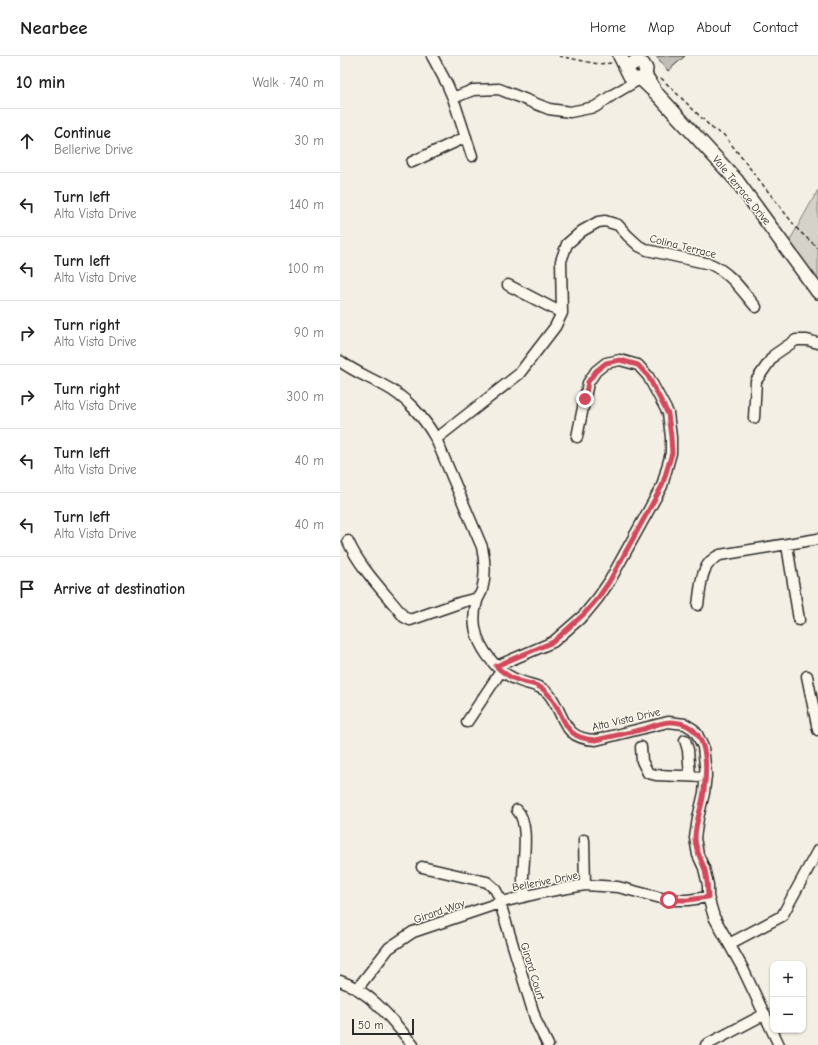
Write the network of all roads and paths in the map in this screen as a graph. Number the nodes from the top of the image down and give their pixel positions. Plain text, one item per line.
1 (432, 56) edge
2 (560, 56) edge
3 (617, 60) edge
4 (634, 71) edge
5 (661, 78) dead end
6 (453, 98) junction
7 (466, 137) junction
8 (472, 156) dead end
9 (412, 162) dead end
10 (818, 248) edge
11 (508, 285) dead end
12 (818, 292) edge
13 (756, 307) dead end
14 (562, 313) junction
15 (818, 343) edge
16 (340, 361) edge
17 (754, 418) dead end
18 (577, 437) dead end
19 (436, 439) junction
20 (818, 539) edge
21 (348, 541) dead end
22 (787, 545) junction
23 (478, 598) junction
24 (698, 605) dead end
25 (799, 620) dead end
26 (499, 669) junction
27 (806, 676) dead end
28 (467, 722) dead end
29 (818, 730) edge
30 (685, 740) dead end
31 (641, 747) dead end
32 (690, 776) junction
33 (706, 777) junction
34 (517, 810) dead end
35 (584, 840) dead end
36 (818, 850) edge
37 (422, 867) dead end
38 (585, 885) junction
39 (524, 897) junction
40 (708, 897) junction
41 (501, 903) junction
42 (729, 944) junction
43 (340, 981) edge
44 (357, 989) junction
45 (765, 1014) junction
46 (413, 1045) edge
47 (548, 1045) edge
48 (706, 1045) edge
49 (779, 1045) edge

1 - 6 street
2 - 3 path
3 - 4 main road, Vale Terrace Drive
4 - 6 street
4 - 12 main road, Vale Terrace Drive
5 - 10 path
6 - 7 street
7 - 8 street
7 - 9 street
11 - 14 street
13 - 14 street, Colina Terrace
14 - 19 street
15 - 17 street
16 - 19 street, Alta Vista Drive
18 - 26 street
19 - 23 street, Alta Vista Drive
20 - 22 street
21 - 23 street
22 - 24 street
22 - 25 street
23 - 26 street, Alta Vista Drive
26 - 28 street
26 - 33 street, Alta Vista Drive
27 - 29 street
30 - 32 street
31 - 32 street
32 - 33 street
33 - 40 street, Alta Vista Drive
34 - 39 street
35 - 38 street
36 - 42 street
37 - 41 street, Bellerive Drive
38 - 39 street, Bellerive Drive
38 - 40 street, Bellerive Drive
39 - 41 street, Bellerive Drive
40 - 42 street, Alta Vista Drive
41 - 44 street, Girard Way
41 - 47 street, Girard Court
42 - 45 street, Alta Vista Drive
43 - 44 street
44 - 46 street
45 - 48 street
45 - 49 street, Alta Vista Drive

